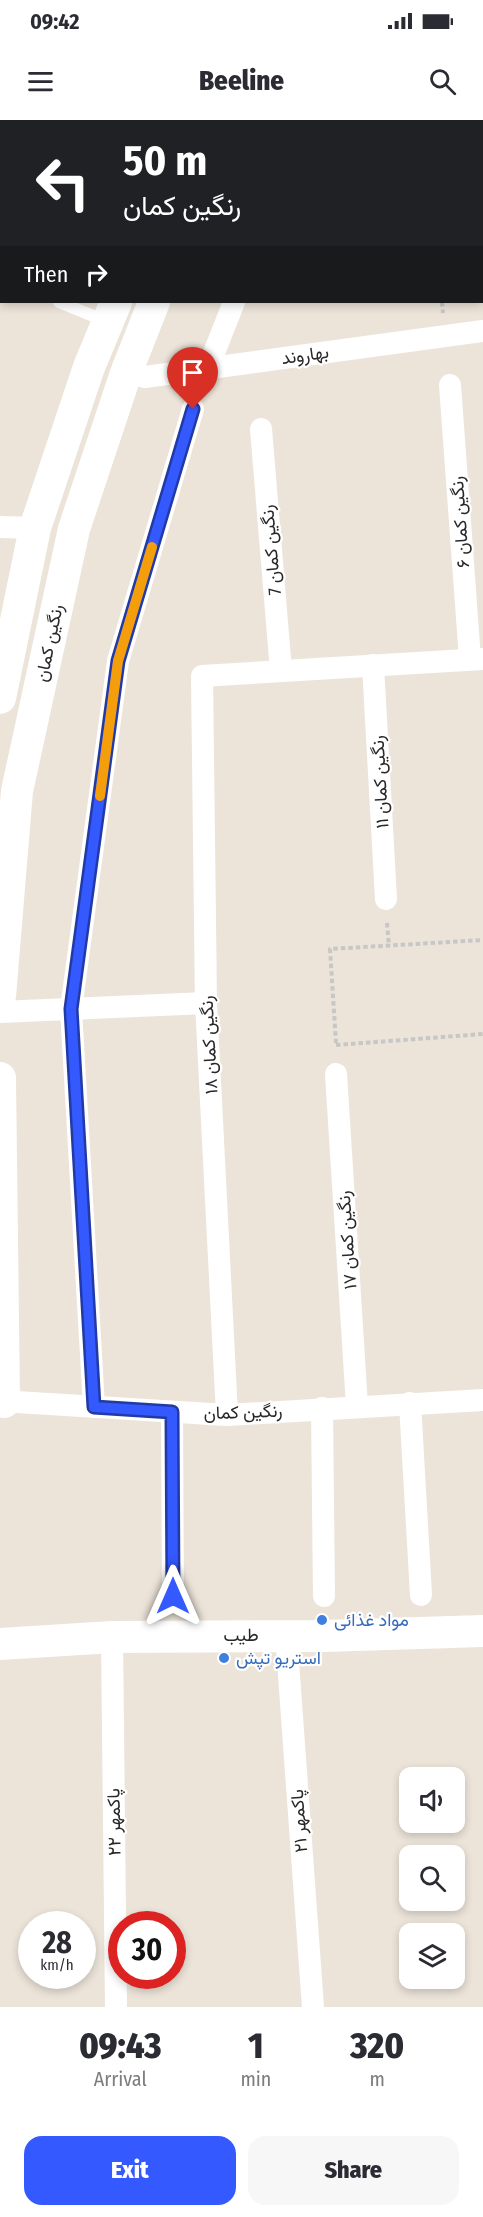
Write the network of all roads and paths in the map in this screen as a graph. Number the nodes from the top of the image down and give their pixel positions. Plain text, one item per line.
1 (64, 303) edge
2 (154, 303) edge
3 (234, 303) edge
4 (112, 312) edge
5 (483, 331) edge
6 (208, 368) junction
7 (126, 373) junction
8 (450, 385) dead end
9 (193, 409) dead end
10 (261, 429) dead end
11 (0, 527) edge
12 (35, 528) junction
13 (477, 659) edge
14 (374, 665) junction
15 (281, 671) junction
16 (0, 698) edge
17 (386, 899) dead end
18 (483, 940) edge
19 (0, 996) edge
20 (206, 1003) junction
21 (71, 1009) junction
22 (0, 1012) edge
23 (483, 1034) edge
24 (336, 1044) junction
25 (336, 1074) joint
26 (0, 1078) edge
27 (483, 1400) edge
28 (2, 1401) edge
29 (410, 1403) junction
30 (357, 1406) junction
31 (94, 1407) junction
32 (322, 1408) junction
33 (172, 1412) junction
34 (227, 1415) junction
35 (421, 1595) dead end
36 (173, 1596) dead end
37 (324, 1596) dead end
38 (483, 1631) edge
39 (286, 1634) junction
40 (112, 1637) junction
41 (0, 1644) edge
42 (116, 2007) edge
43 (313, 2007) edge

1 - 4 lane
2 - 7 street, رنگین کمان
3 - 6 street
4 - 12 street, رنگین کمان
5 - 6 street, بهاروند
6 - 7 street, بهاروند
7 - 19 street, رنگین کمان
8 - 13 street, رنگین کمان ۶
9 - 21 street
10 - 15 street, رنگین کمان 7
11 - 12 street
12 - 16 street, رنگین کمان
13 - 14 street
14 - 15 street
14 - 17 street, رنگین کمان ۱۱
15 - 20 street, رنگین کمان ۱۸
18 - 24 path
20 - 21 street
20 - 34 street, رنگین کمان ۱۸
21 - 22 street
21 - 31 street
23 - 24 path
24 - 25 path
25 - 30 street, رنگین کمان ۱۷
26 - 28 street, رنگین کمان
27 - 29 street, رنگین کمان
28 - 31 street, رنگین کمان
29 - 30 street, رنگین کمان
29 - 35 street
30 - 32 street, رنگین کمان
31 - 33 street, رنگین کمان
32 - 34 street, رنگین کمان
32 - 37 street
33 - 34 street, رنگین کمان
33 - 36 street
38 - 39 street, طیب
39 - 40 street, طیب
39 - 43 street, پاکمهر ۲۱
40 - 41 street, طیب
40 - 42 street, پاکمهر ۲۲

